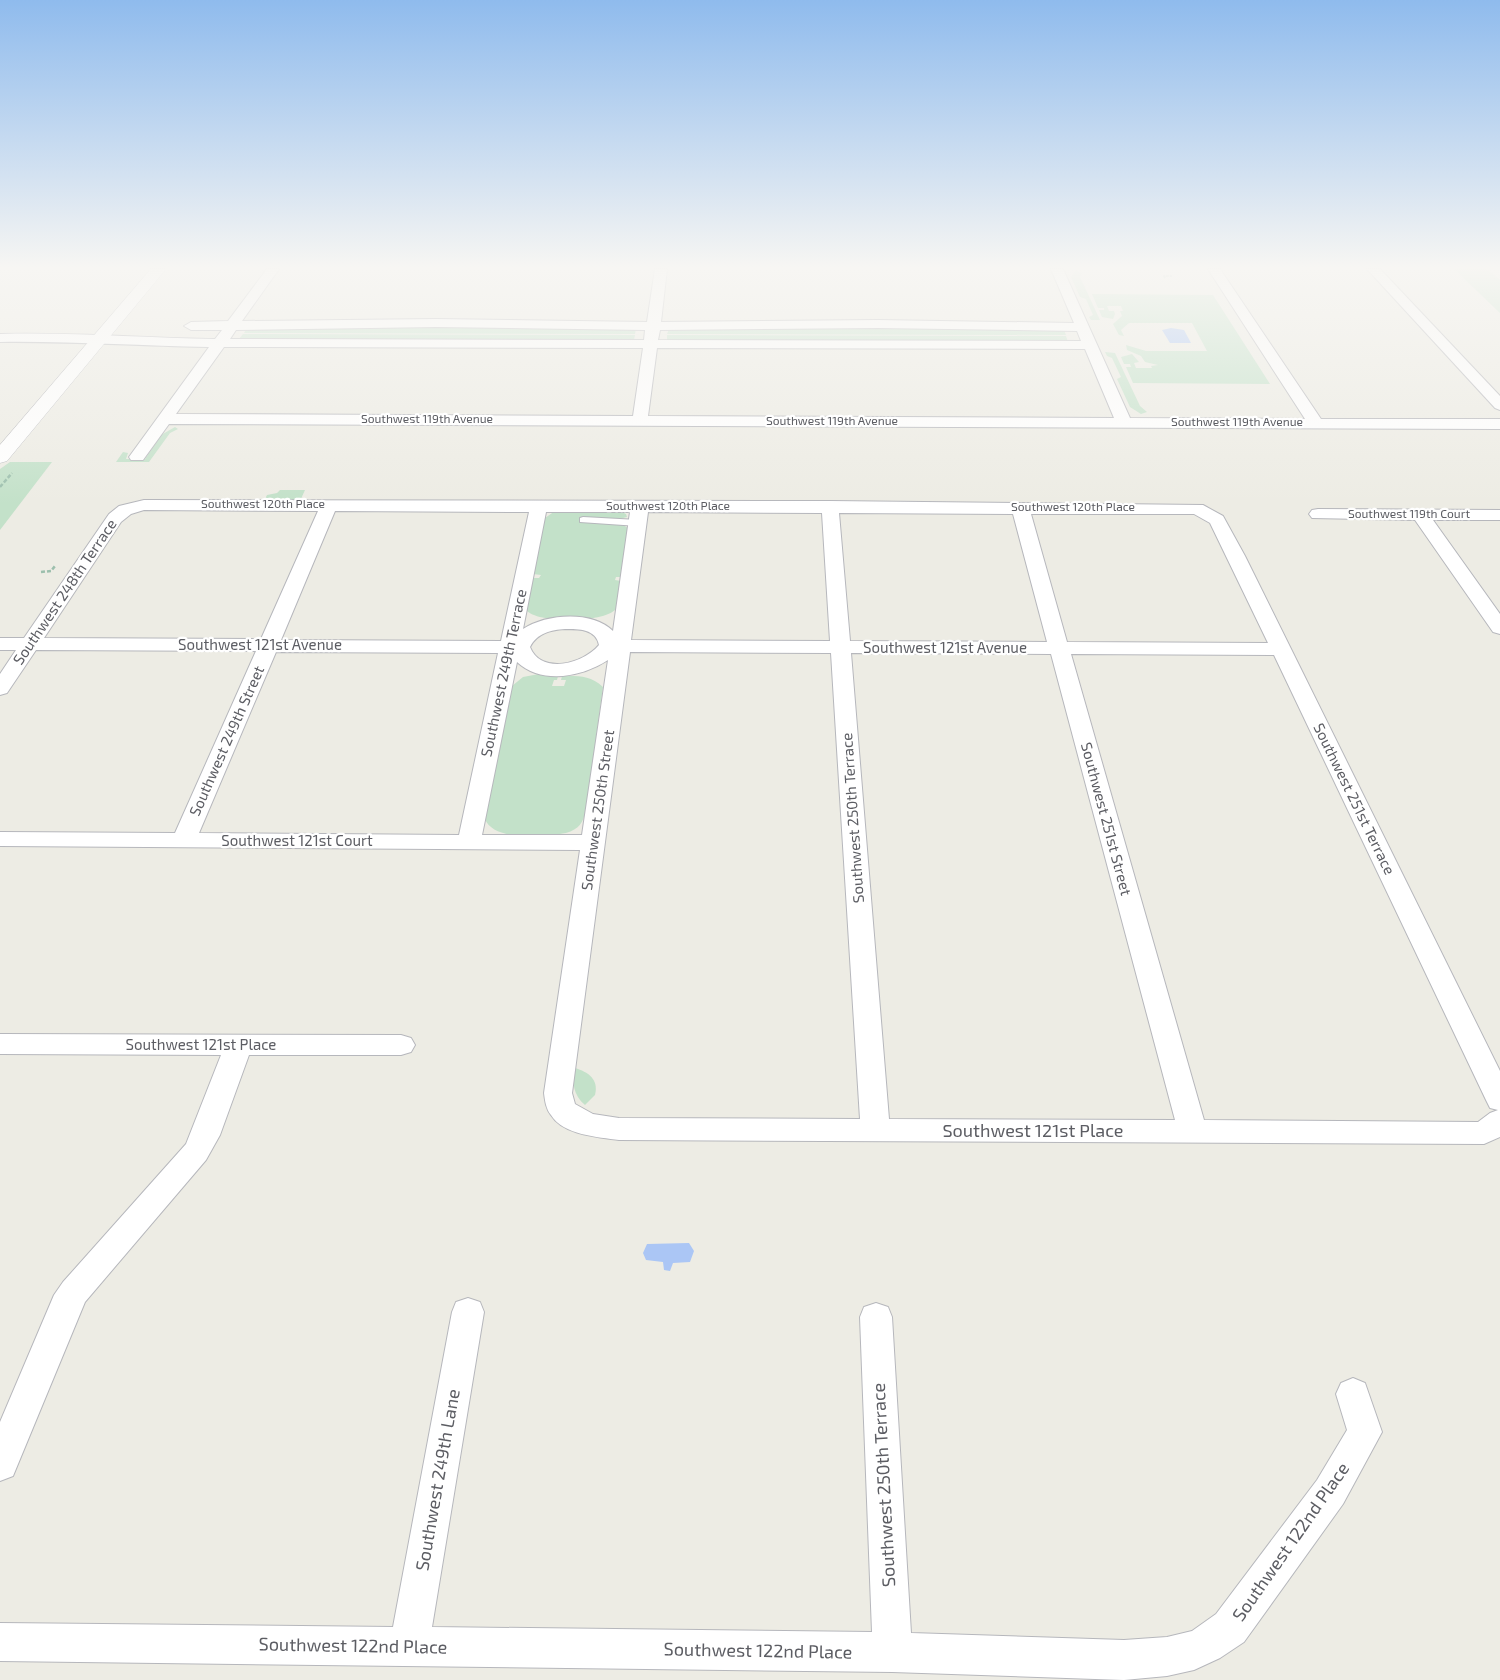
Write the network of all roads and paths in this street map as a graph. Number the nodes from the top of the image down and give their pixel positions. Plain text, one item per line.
1 (93, 347) edge
2 (216, 347) edge
3 (650, 347) edge
4 (1092, 347) edge
5 (1266, 347) edge
6 (1447, 347) edge
7 (1500, 404) edge
8 (164, 419) junction
9 (640, 420) junction
10 (1124, 422) junction
11 (1316, 423) junction
12 (1500, 424) edge
13 (137, 457) dead end
14 (0, 458) edge
15 (329, 505) junction
16 (539, 505) junction
17 (138, 506) joint
18 (830, 506) junction
19 (1020, 507) junction
20 (1197, 509) joint
21 (639, 514) junction
22 (1318, 514) dead end
23 (1420, 514) junction
24 (1500, 515) edge
25 (584, 520) dead end
26 (55, 566) dead end
27 (41, 572) dead end
28 (1500, 628) edge
29 (0, 644) edge
30 (30, 644) junction
31 (268, 645) junction
32 (615, 646) junction
33 (515, 647) junction
34 (841, 648) junction
35 (1059, 648) junction
36 (1281, 649) junction
37 (0, 689) edge
38 (0, 839) edge
39 (184, 840) junction
40 (469, 842) junction
41 (594, 842) junction
42 (0, 1044) edge
43 (402, 1045) dead end
44 (238, 1046) junction
45 (1500, 1100) edge
46 (564, 1113) joint
47 (1500, 1121) edge
48 (875, 1130) junction
49 (1193, 1132) junction
50 (468, 1312) dead end
51 (876, 1317) dead end
52 (1353, 1394) dead end
53 (0, 1464) edge
54 (0, 1642) edge
55 (409, 1647) junction
56 (892, 1652) junction

1 - 14 street
2 - 8 street
3 - 9 street
4 - 10 street
5 - 11 street
6 - 7 street
8 - 9 street, Southwest 119th Avenue
8 - 13 street
9 - 10 street, Southwest 119th Avenue
10 - 11 street, Southwest 119th Avenue
11 - 12 street, Southwest 119th Avenue
15 - 16 street, Southwest 120th Place
15 - 17 street, Southwest 120th Place
15 - 31 street, Southwest 249th Street
16 - 21 street, Southwest 120th Place
16 - 33 street, Southwest 249th Terrace
17 - 30 street, Southwest 248th Terrace
18 - 19 street, Southwest 120th Place
18 - 21 street, Southwest 120th Place
18 - 34 street, Southwest 250th Terrace
19 - 20 street, Southwest 120th Place
19 - 35 street, Southwest 251st Street
20 - 36 street, Southwest 251st Terrace
21 - 25 lane
21 - 32 street, Southwest 250th Street
22 - 23 street, Southwest 119th Court
23 - 24 street, Southwest 119th Court
23 - 28 street
26 - 27 path
29 - 30 street, Southwest 121st Avenue
30 - 31 street, Southwest 121st Avenue
30 - 37 street, Southwest 248th Terrace
31 - 33 street, Southwest 121st Avenue
31 - 39 street, Southwest 249th Street
32 - 33 street
32 - 33 street
32 - 34 street, Southwest 121st Avenue
32 - 41 street, Southwest 250th Street
33 - 40 street, Southwest 249th Terrace
34 - 35 street, Southwest 121st Avenue
34 - 48 street, Southwest 250th Terrace
35 - 36 street, Southwest 121st Avenue
35 - 49 street, Southwest 251st Street
36 - 45 street, Southwest 251st Terrace
38 - 39 street, Southwest 121st Court
39 - 40 street, Southwest 121st Court
40 - 41 street, Southwest 121st Court
41 - 46 street, Southwest 250th Street
42 - 44 street, Southwest 121st Place
43 - 44 street, Southwest 121st Place
44 - 53 street
46 - 48 street, Southwest 121st Place
47 - 49 street, Southwest 121st Place
48 - 49 street, Southwest 121st Place
50 - 55 street, Southwest 249th Lane
51 - 56 street, Southwest 250th Terrace
52 - 56 street, Southwest 122nd Place
54 - 55 street, Southwest 122nd Place
55 - 56 street, Southwest 122nd Place

